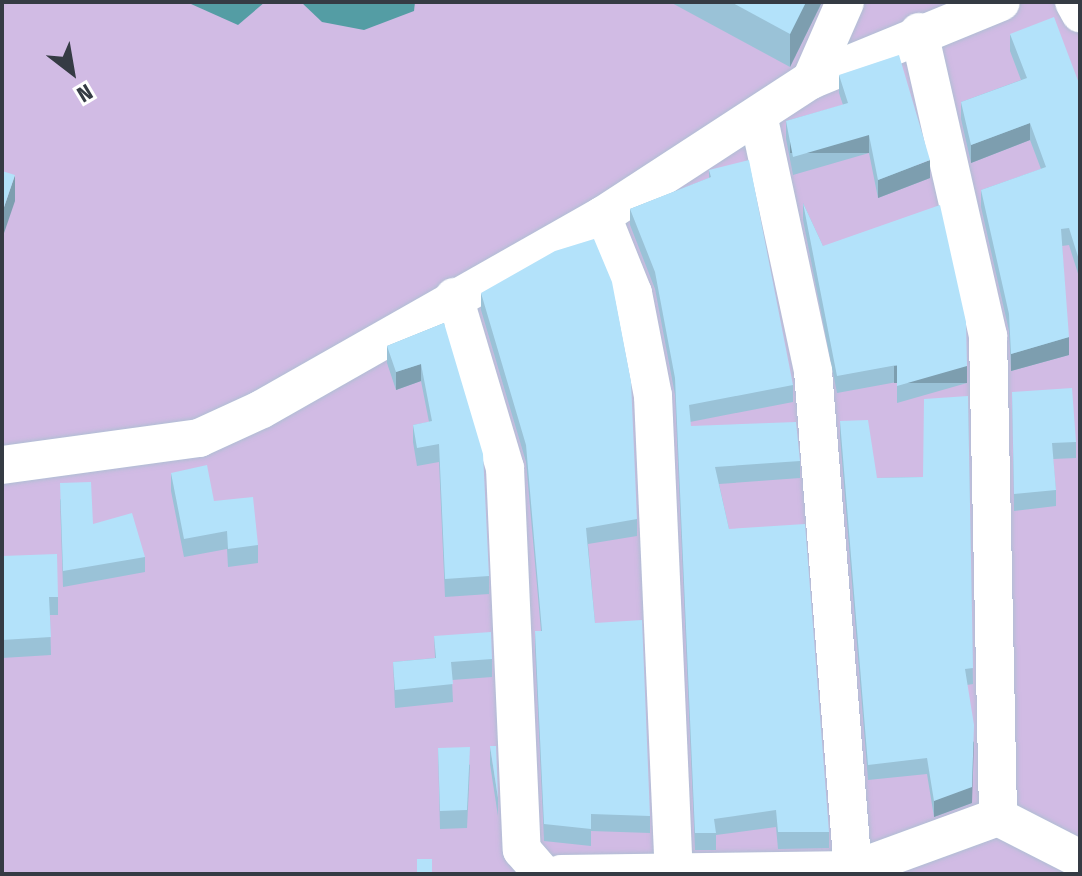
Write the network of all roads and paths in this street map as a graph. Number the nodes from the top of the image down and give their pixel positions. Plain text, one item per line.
1 (845, 2) edge
2 (1001, 2) edge
3 (1074, 2) edge
4 (1080, 13) edge
5 (919, 32) junction
6 (811, 80) junction
7 (759, 119) junction
8 (602, 216) junction
9 (454, 297) junction
10 (2, 465) edge
11 (998, 817) junction
12 (1080, 859) edge
13 (674, 868) junction
14 (853, 870) junction
15 (543, 874) edge
16 (561, 874) edge

1 - 6 street
2 - 5 street
3 - 4 street
5 - 6 street
5 - 11 street
6 - 7 street
7 - 8 street
7 - 14 street
8 - 9 street
8 - 13 street
9 - 10 street
9 - 15 street
11 - 12 street
11 - 14 street
13 - 14 street
13 - 16 street

